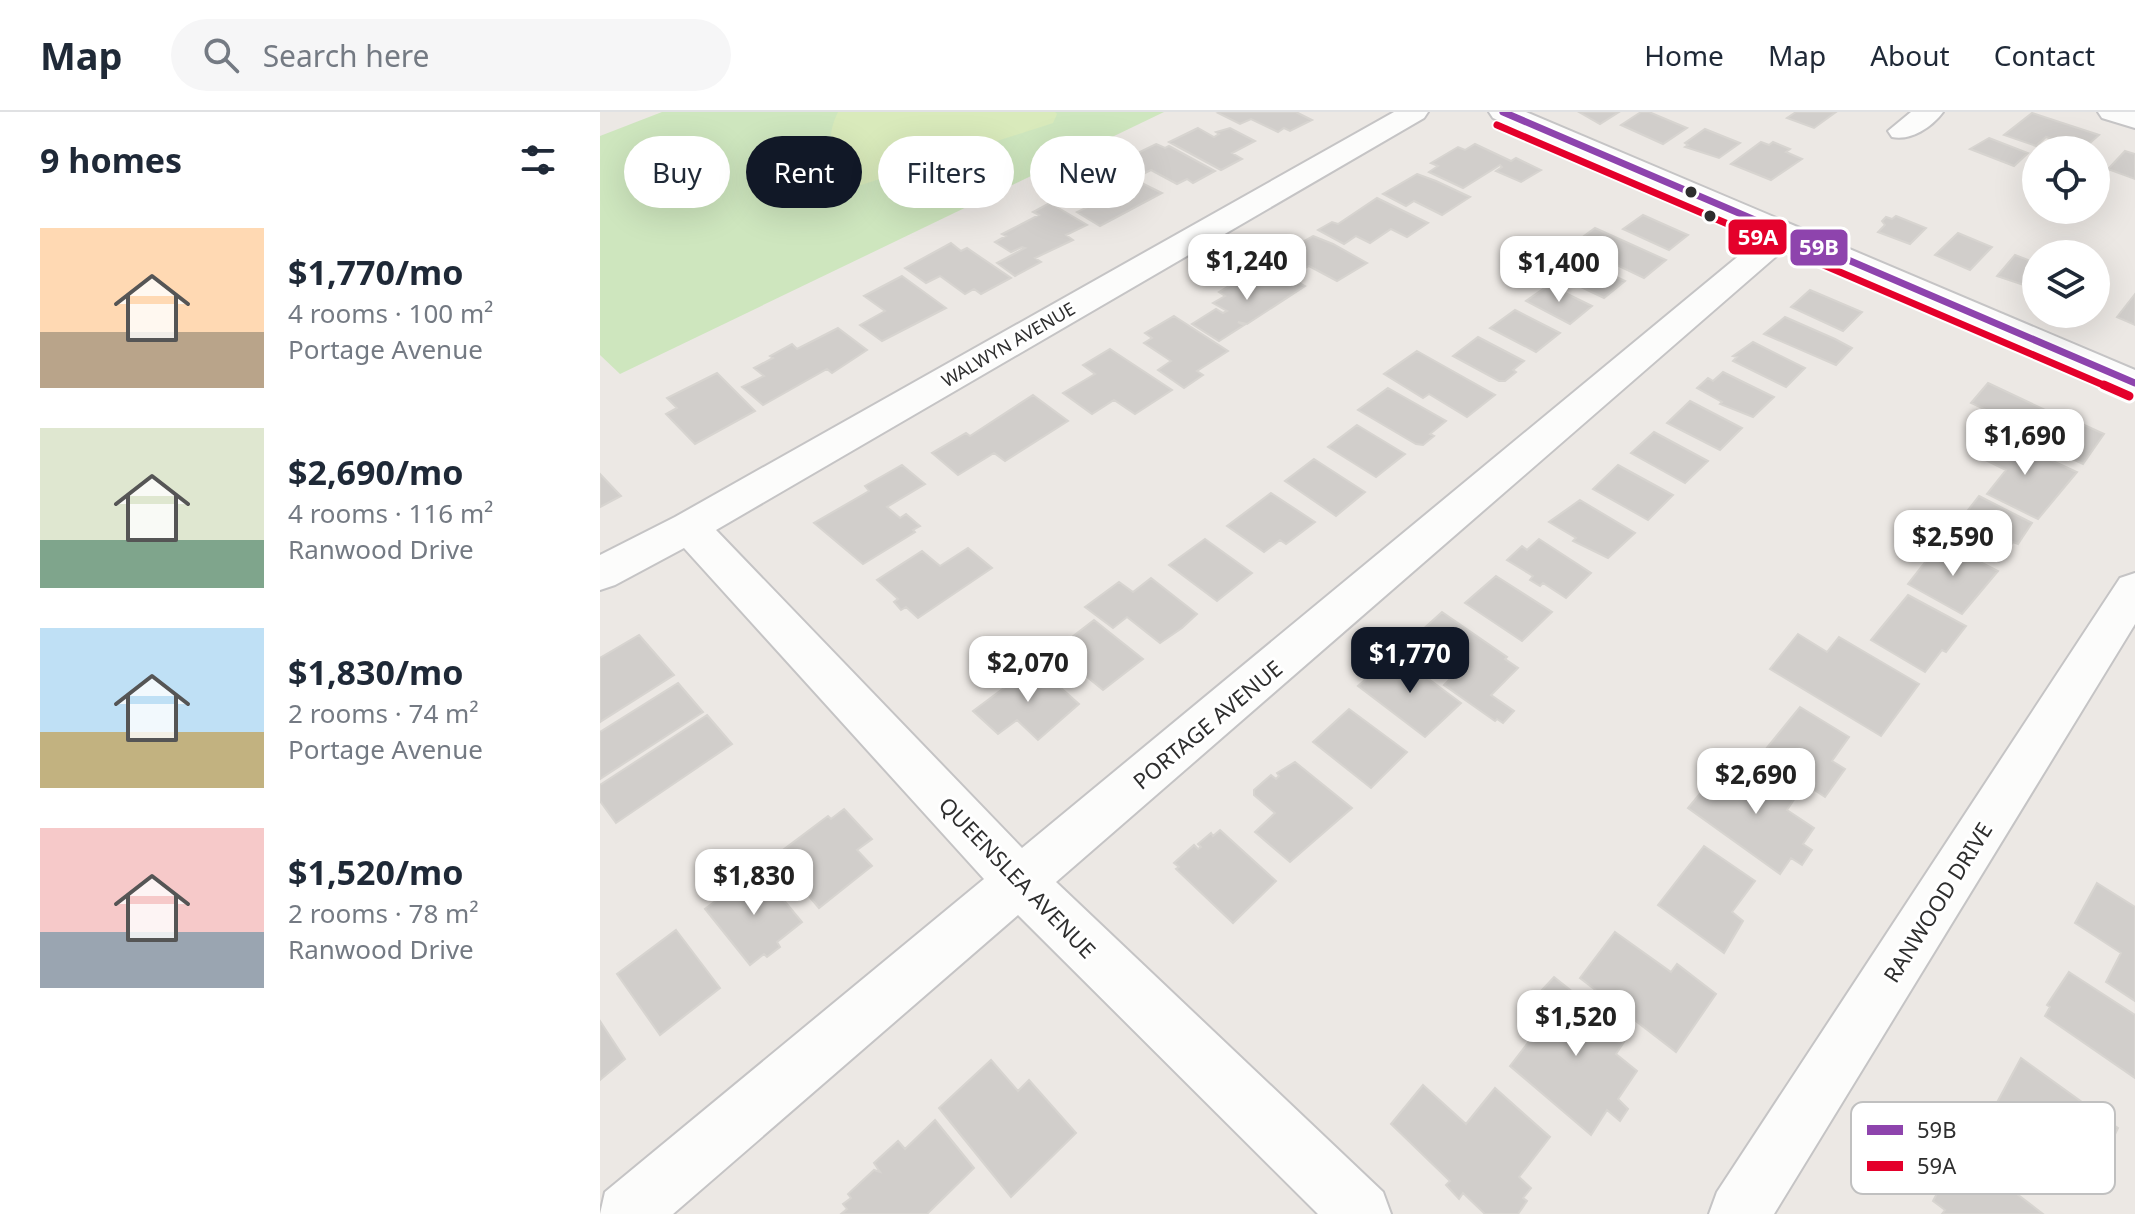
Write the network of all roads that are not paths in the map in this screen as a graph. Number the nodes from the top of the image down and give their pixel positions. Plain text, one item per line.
1 (1414, 112) edge
2 (1503, 112) edge
3 (1929, 112) edge
4 (2112, 112) edge
5 (2135, 120) edge
6 (1902, 131) dead end
7 (1785, 233) junction
8 (2135, 383) edge
9 (689, 527) junction
10 (600, 574) edge
11 (2135, 589) edge
12 (1021, 883) junction
13 (627, 1214) edge
14 (1361, 1214) edge
15 (1739, 1214) edge

1 - 9 street, WALWYN AVENUE
2 - 7 street
3 - 6 street
4 - 5 street
7 - 8 street
7 - 12 street, PORTAGE AVENUE
9 - 10 street, WALWYN AVENUE
9 - 12 street, QUEENSLEA AVENUE
11 - 15 street, RANWOOD DRIVE
12 - 13 street, PORTAGE AVENUE
12 - 14 street, QUEENSLEA AVENUE

